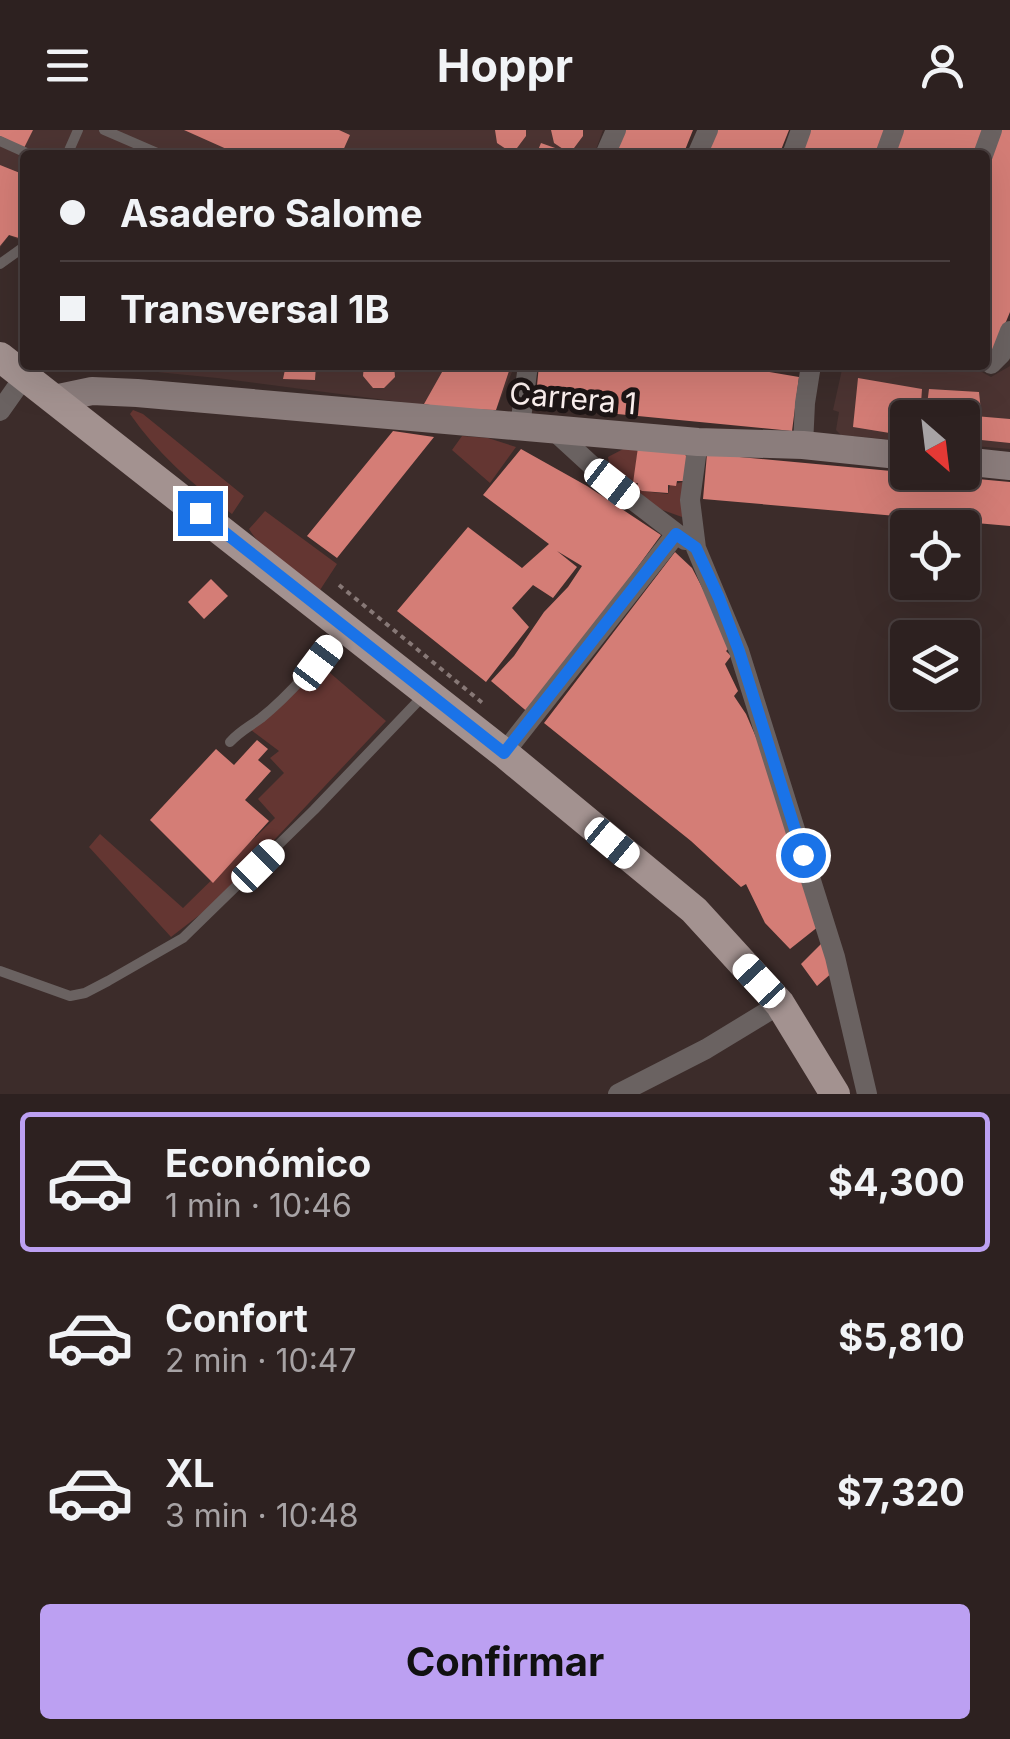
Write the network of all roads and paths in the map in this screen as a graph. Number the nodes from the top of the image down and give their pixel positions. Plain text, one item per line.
1 (104, 130) edge
2 (150, 150) edge
3 (1010, 331) edge
4 (1001, 358) edge
5 (527, 370) edge
6 (810, 370) edge
7 (38, 382) edge
8 (0, 411) edge
9 (520, 426) junction
10 (552, 429) junction
11 (698, 442) junction
12 (803, 446) junction
13 (890, 454) edge
14 (980, 464) edge
15 (1010, 466) edge
16 (676, 534) junction
17 (696, 548) junction
18 (340, 585) dead end
19 (346, 627) junction
20 (427, 692) junction
21 (490, 708) dead end
22 (230, 742) dead end
23 (504, 753) junction
24 (0, 971) edge
25 (780, 1004) junction
26 (618, 1094) edge
27 (835, 1094) edge
28 (868, 1094) edge

1 - 2 lane
3 - 4 street
5 - 9 street
6 - 12 street
7 - 8 street
7 - 9 street, Carrera 1
7 - 19 main road
9 - 10 street, Carrera 1
10 - 11 street, Carrera 1
10 - 16 street
11 - 12 street, Carrera 1
11 - 17 street
12 - 13 street, Carrera 1
14 - 15 street
16 - 17 street
16 - 23 street
17 - 28 street
18 - 21 path
19 - 20 main road
19 - 22 lane
20 - 23 main road
20 - 24 lane
23 - 25 main road
25 - 26 street
25 - 27 main road

